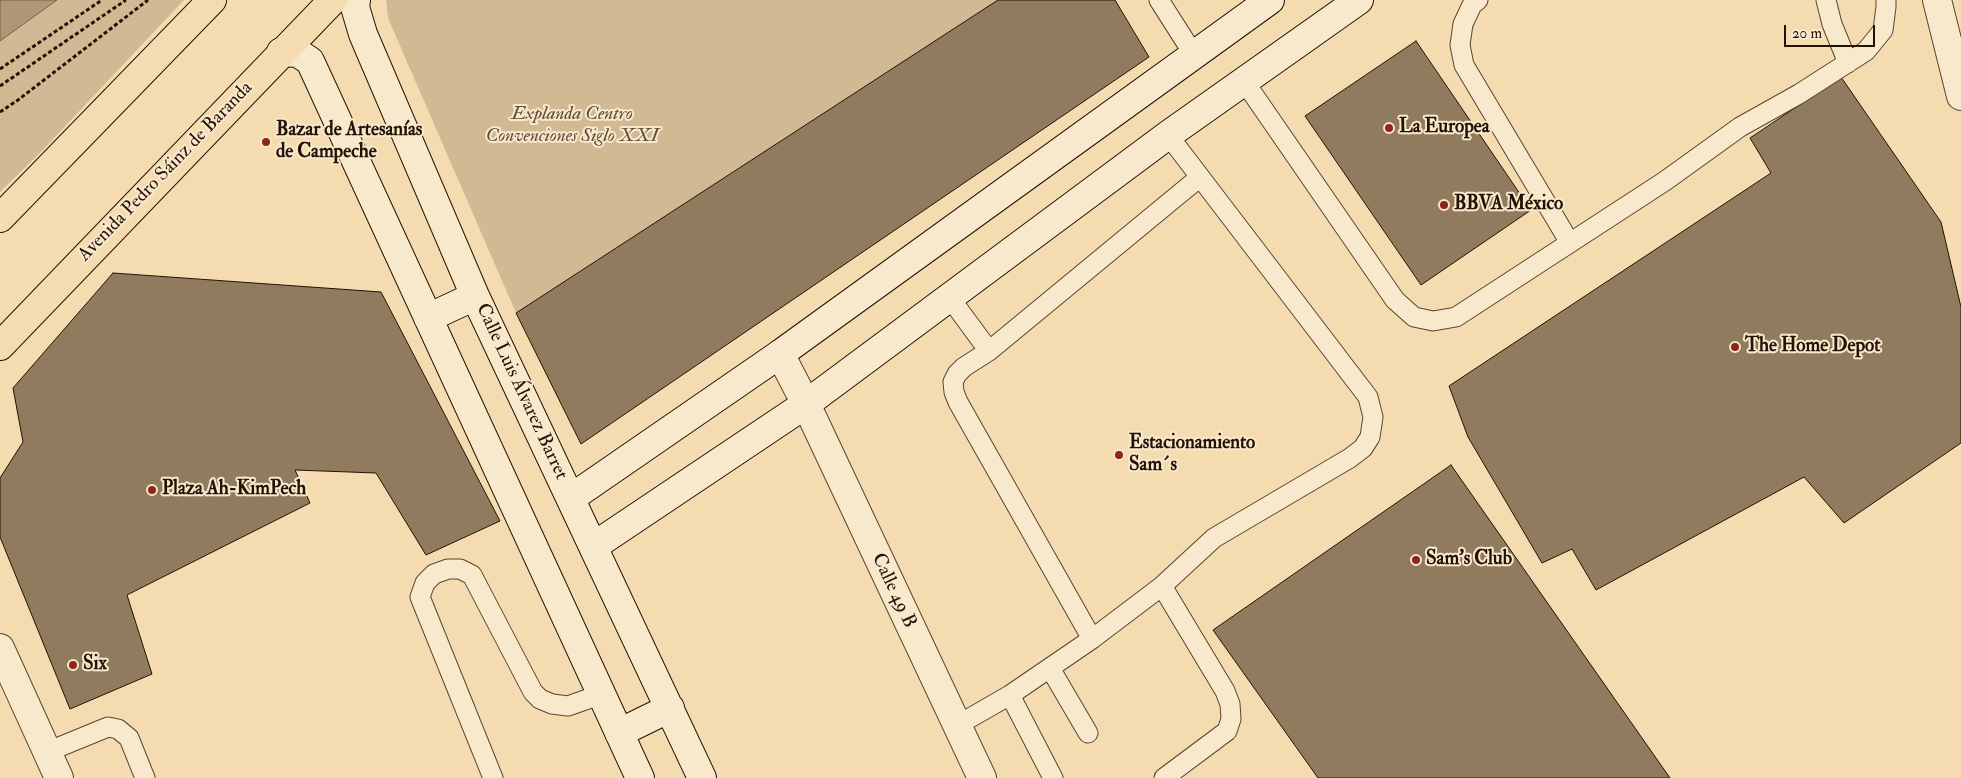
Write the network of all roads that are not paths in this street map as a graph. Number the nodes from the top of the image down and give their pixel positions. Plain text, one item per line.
1 (212, 0) edge
2 (332, 0) edge
3 (356, 0) edge
4 (1158, 0) edge
5 (1270, 0) edge
6 (1359, 0) edge
7 (1478, 0) edge
8 (1826, 0) edge
9 (1886, 0) edge
10 (1936, 0) edge
11 (281, 52) junction
12 (1194, 55) junction
13 (1848, 63) junction
14 (1244, 81) junction
15 (1961, 96) edge
16 (1168, 135) junction
17 (1200, 177) junction
18 (0, 218) edge
19 (1570, 244) junction
20 (475, 296) junction
21 (950, 298) junction
22 (428, 318) junction
23 (0, 346) edge
24 (989, 351) junction
25 (780, 354) junction
26 (806, 404) junction
27 (571, 498) junction
28 (594, 546) junction
29 (1162, 586) junction
30 (1092, 639) junction
31 (0, 648) edge
32 (1050, 668) junction
33 (602, 694) junction
34 (1010, 695) junction
35 (670, 708) junction
36 (956, 726) junction
37 (620, 733) junction
38 (1088, 733) dead end
39 (47, 752) junction
40 (59, 778) edge
41 (145, 778) edge
42 (492, 778) edge
43 (640, 778) edge
44 (702, 778) edge
45 (982, 778) edge
46 (1053, 778) edge
47 (1164, 778) edge

1 - 18 main road
2 - 11 main road, Avenida Pedro Sáinz de Baranda
3 - 20 main road, Calle Luis Álvarez Barret
4 - 12 lane
5 - 12 main road
6 - 14 main road
7 - 19 lane
8 - 13 lane
9 - 13 lane
10 - 15 main road
11 - 22 main road
11 - 23 main road, Avenida Pedro Sáinz de Baranda
12 - 25 main road
13 - 19 lane
14 - 16 main road
14 - 19 lane
16 - 17 lane
16 - 21 main road
17 - 24 lane
17 - 29 lane
20 - 22 main road
20 - 27 main road, Calle Luis Álvarez Barret
21 - 24 lane
21 - 26 main road
22 - 33 main road
24 - 30 lane
25 - 26 main road, Calle 49 B
25 - 27 main road
26 - 28 main road
26 - 36 main road, Calle 49 B
27 - 28 main road, Calle Luis Álvarez Barret
28 - 35 main road, Calle Luis Álvarez Barret
29 - 30 lane
29 - 47 lane
30 - 32 lane
31 - 39 main road
32 - 34 lane
32 - 38 lane
33 - 37 main road
33 - 42 lane
34 - 36 lane
34 - 46 lane
35 - 37 main road
35 - 44 main road, Calle Luis Álvarez Barret
36 - 45 main road, Calle 49 B
37 - 43 main road
39 - 40 main road
39 - 41 lane

